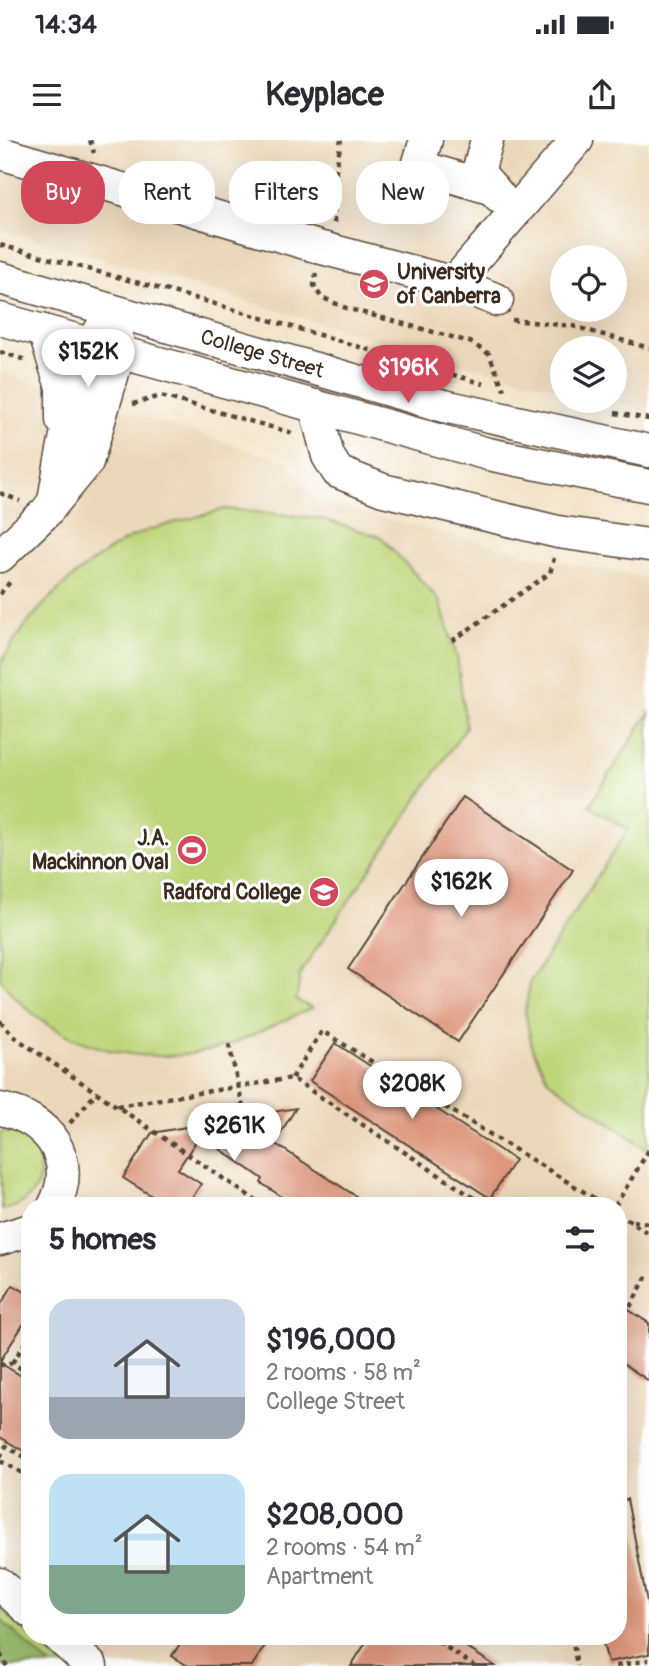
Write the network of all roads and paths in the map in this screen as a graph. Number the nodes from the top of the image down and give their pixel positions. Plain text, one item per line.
1 (341, 140) edge
2 (426, 140) edge
3 (487, 140) edge
4 (577, 140) edge
5 (0, 153) edge
6 (493, 189) junction
7 (515, 215) junction
8 (0, 245) edge
9 (319, 259) junction
10 (0, 278) edge
11 (454, 283) junction
12 (113, 310) junction
13 (506, 310) joint
14 (0, 319) edge
15 (44, 331) junction
16 (105, 348) junction
17 (649, 348) edge
18 (504, 390) junction
19 (516, 392) dead end
20 (127, 405) dead end
21 (315, 406) junction
22 (615, 413) edge
23 (649, 419) edge
24 (307, 438) dead end
25 (649, 451) edge
26 (62, 457) junction
27 (649, 486) edge
28 (54, 502) junction
29 (558, 532) junction
30 (649, 545) edge
31 (0, 556) edge
32 (452, 641) dead end
33 (0, 1021) edge
34 (229, 1044) dead end
35 (292, 1078) junction
36 (238, 1087) junction
37 (97, 1092) junction
38 (117, 1106) junction
39 (6, 1107) edge
40 (245, 1117) dead end
41 (64, 1130) dead end
42 (649, 1150) edge
43 (57, 1197) edge
44 (251, 1197) edge
45 (472, 1197) edge
46 (592, 1197) edge
47 (620, 1197) edge
48 (629, 1220) joint
49 (649, 1223) edge
50 (21, 1233) edge
51 (649, 1234) edge
52 (0, 1239) edge
53 (649, 1272) edge
54 (630, 1307) dead end
55 (21, 1350) edge
56 (0, 1363) edge
57 (12, 1363) junction
58 (21, 1368) edge
59 (21, 1455) edge
60 (0, 1459) edge
61 (21, 1472) edge
62 (0, 1584) edge
63 (21, 1603) edge
64 (68, 1645) edge
65 (443, 1645) edge
66 (574, 1645) edge
67 (0, 1654) edge
68 (649, 1660) edge
69 (7, 1666) edge
70 (91, 1666) edge
71 (474, 1666) edge
72 (578, 1666) edge
73 (616, 1666) edge

1 - 9 path
2 - 6 street
3 - 6 street
4 - 7 street
5 - 9 street
6 - 7 street
7 - 11 street
8 - 18 path
9 - 11 street
9 - 18 path
10 - 12 street, College Street
11 - 13 street
12 - 16 street
12 - 25 street, College Street
13 - 17 path
14 - 15 street, College Street
15 - 16 street, College Street
15 - 26 street
16 - 21 street, College Street
16 - 26 street
16 - 28 street
18 - 19 path
20 - 24 path
21 - 27 street, College Street
21 - 29 street
22 - 23 path
26 - 28 street
28 - 31 street
29 - 30 street
29 - 32 path
33 - 37 path
34 - 36 path
35 - 36 path
35 - 45 path
35 - 46 path
36 - 38 path
36 - 40 path
37 - 38 path
37 - 41 path
38 - 44 path
39 - 43 street
42 - 47 path
48 - 49 path
48 - 51 path
50 - 52 street
53 - 54 path
55 - 57 path
56 - 57 path
57 - 58 path
59 - 60 path
60 - 61 path
62 - 63 street
64 - 70 street
65 - 71 path
66 - 72 path
67 - 69 path
68 - 73 path

